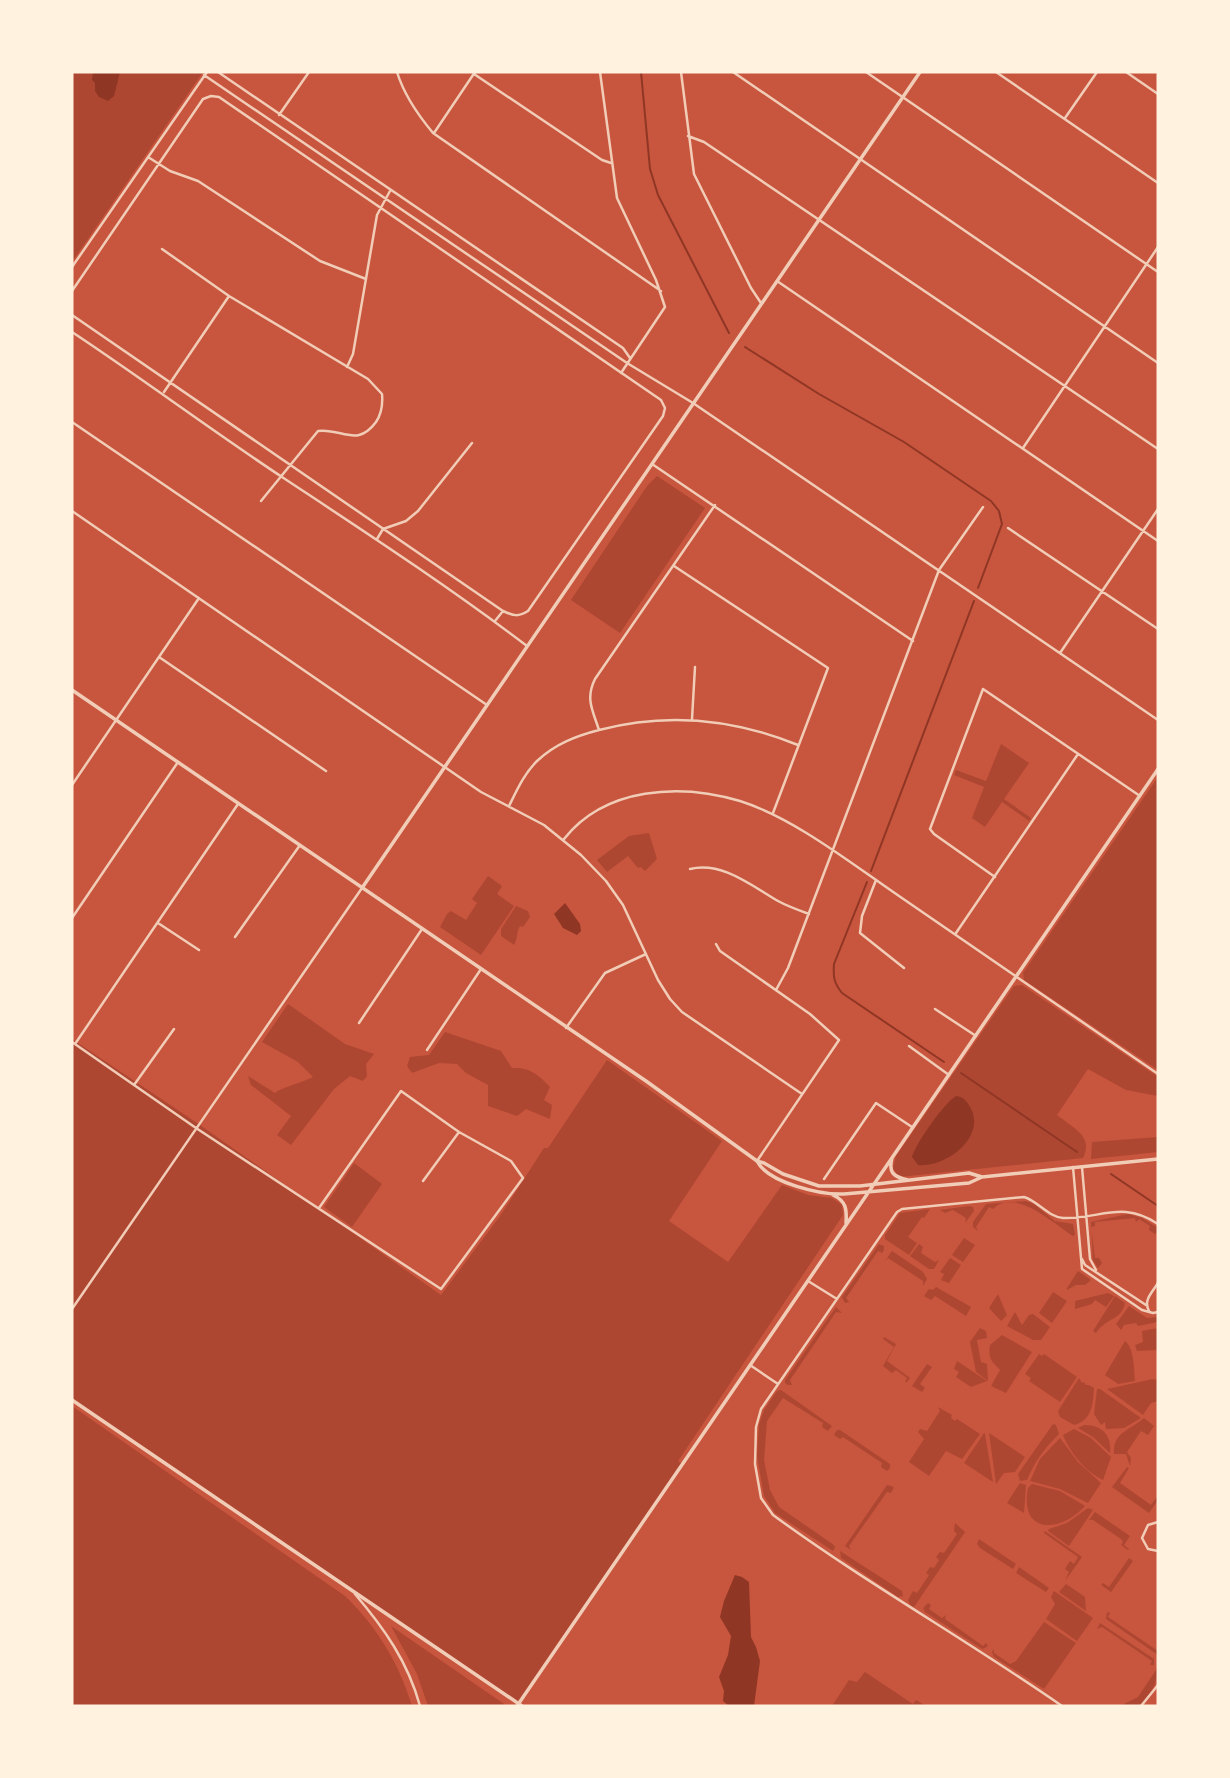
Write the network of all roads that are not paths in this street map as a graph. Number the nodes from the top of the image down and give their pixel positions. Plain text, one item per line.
1 (218, 72) edge
2 (309, 72) edge
3 (397, 72) edge
4 (600, 72) edge
5 (681, 72) edge
6 (733, 72) edge
7 (866, 72) edge
8 (920, 72) edge
9 (996, 72) edge
10 (1097, 72) edge
11 (1126, 72) edge
12 (205, 73) edge
13 (475, 73) edge
14 (1158, 94) edge
15 (903, 97) junction
16 (244, 101) junction
17 (238, 110) junction
18 (279, 115) junction
19 (1065, 118) junction
20 (433, 133) junction
21 (688, 135) junction
22 (148, 158) junction
23 (861, 158) junction
24 (611, 163) junction
25 (159, 165) junction
26 (1158, 183) edge
27 (390, 191) junction
28 (386, 198) junction
29 (380, 208) junction
30 (819, 220) junction
31 (1158, 247) edge
32 (162, 249) dead end
33 (1146, 265) junction
34 (72, 267) edge
35 (1158, 272) edge
36 (366, 279) junction
37 (777, 281) junction
38 (72, 291) edge
39 (661, 291) junction
40 (229, 296) junction
41 (762, 303) junction
42 (72, 315) edge
43 (1105, 326) junction
44 (72, 332) edge
45 (630, 358) junction
46 (627, 363) junction
47 (1158, 363) edge
48 (347, 367) junction
49 (621, 373) junction
50 (171, 382) junction
51 (1065, 386) junction
52 (164, 393) junction
53 (693, 403) junction
54 (72, 422) edge
55 (472, 443) dead end
56 (1023, 448) junction
57 (1158, 449) edge
58 (652, 464) junction
59 (291, 466) junction
60 (280, 476) junction
61 (261, 501) dead end
62 (715, 505) junction
63 (983, 507) dead end
64 (1158, 509) edge
65 (72, 511) edge
66 (1008, 528) dead end
67 (383, 529) junction
68 (1143, 530) junction
69 (377, 539) junction
70 (1158, 541) edge
71 (674, 566) junction
72 (939, 570) junction
73 (1102, 592) junction
74 (199, 598) junction
75 (503, 611) junction
76 (495, 621) junction
77 (1158, 629) edge
78 (913, 641) junction
79 (528, 646) junction
80 (1060, 653) junction
81 (159, 657) junction
82 (695, 667) dead end
83 (72, 690) edge
84 (487, 705) junction
85 (1158, 719) edge
86 (116, 720) junction
87 (692, 720) junction
88 (599, 730) junction
89 (798, 745) junction
90 (1078, 754) junction
91 (178, 762) junction
92 (445, 766) junction
93 (1158, 769) edge
94 (326, 771) dead end
95 (72, 785) edge
96 (1140, 796) junction
97 (238, 803) junction
98 (509, 806) junction
99 (773, 813) junction
100 (564, 839) junction
101 (300, 845) junction
102 (832, 852) junction
103 (690, 869) dead end
104 (995, 877) junction
105 (876, 880) junction
106 (362, 888) junction
107 (809, 914) junction
108 (72, 918) edge
109 (158, 923) junction
110 (422, 929) junction
111 (955, 934) junction
112 (235, 937) dead end
113 (716, 944) dead end
114 (199, 950) dead end
115 (647, 953) junction
116 (904, 968) dead end
117 (481, 969) junction
118 (1016, 976) junction
119 (776, 990) junction
120 (935, 1009) dead end
121 (359, 1023) dead end
122 (566, 1028) junction
123 (174, 1029) dead end
124 (976, 1036) junction
125 (73, 1043) edge
126 (909, 1046) dead end
127 (427, 1050) dead end
128 (1158, 1074) edge
129 (949, 1075) junction
130 (134, 1085) junction
131 (802, 1094) junction
132 (912, 1127) junction
133 (196, 1128) junction
134 (459, 1132) junction
135 (894, 1152) junction
136 (1158, 1159) edge
137 (757, 1161) junction
138 (1082, 1166) junction
139 (1073, 1167) junction
140 (982, 1178) junction
141 (824, 1179) dead end
142 (423, 1181) dead end
143 (911, 1181) junction
144 (872, 1185) junction
145 (868, 1192) junction
146 (831, 1194) junction
147 (319, 1208) junction
148 (1086, 1215) junction
149 (1077, 1216) junction
150 (1158, 1224) edge
151 (845, 1226) junction
152 (1081, 1256) junction
153 (1096, 1270) junction
154 (808, 1281) junction
155 (1158, 1283) edge
156 (837, 1299) junction
157 (1146, 1306) junction
158 (72, 1309) edge
159 (1149, 1311) junction
160 (1158, 1312) edge
161 (750, 1365) junction
162 (778, 1384) junction
163 (72, 1400) edge
164 (1158, 1522) edge
165 (1158, 1551) edge
166 (352, 1591) junction
167 (1158, 1685) edge
168 (420, 1706) edge
169 (519, 1706) edge
170 (1062, 1706) edge
171 (1141, 1706) edge

1 - 18 street
2 - 18 street
3 - 20 street
4 - 24 street
5 - 21 street
6 - 23 street
7 - 15 street
8 - 15 street
9 - 19 street
10 - 19 street
11 - 14 street
12 - 16 street
12 - 22 street
13 - 20 street
13 - 24 street
15 - 23 street
15 - 33 street
16 - 17 street
16 - 28 street
17 - 25 street
17 - 29 street
18 - 27 street
19 - 26 street
20 - 39 street
21 - 30 street
21 - 41 street
22 - 25 street
22 - 34 street
23 - 30 street
23 - 43 street
24 - 39 street
25 - 36 street
25 - 38 street
27 - 28 street
27 - 45 street
28 - 29 street
28 - 46 street
29 - 36 street
29 - 49 street
30 - 37 street
30 - 51 street
31 - 33 street
32 - 40 street
33 - 35 street
33 - 43 street
36 - 48 street
37 - 41 street
37 - 56 street
39 - 45 street
40 - 48 street
40 - 50 street
41 - 53 street
42 - 50 street
43 - 47 street
43 - 51 street
44 - 52 street
45 - 46 street
46 - 49 street
46 - 53 street
48 - 59 street
49 - 75 street
50 - 52 street
50 - 59 street
51 - 56 street
51 - 57 street
52 - 60 street
53 - 58 street
53 - 72 street
54 - 84 street
55 - 67 street
56 - 68 street
58 - 62 street
58 - 79 street
59 - 60 street
59 - 67 street
60 - 61 street
60 - 69 street
62 - 71 street
62 - 78 street
63 - 72 street
64 - 68 street
65 - 74 street
66 - 73 street
67 - 69 street
67 - 75 street
68 - 70 street
68 - 73 street
69 - 76 street
71 - 88 street
71 - 89 street
72 - 78 street
72 - 80 street
73 - 77 street
73 - 80 street
74 - 81 street
74 - 92 street
75 - 76 street
76 - 79 street
78 - 102 street
79 - 84 street
80 - 85 street
81 - 86 street
81 - 94 street
82 - 87 street
83 - 86 street
84 - 92 street
86 - 91 street
86 - 95 street
87 - 88 street
87 - 89 street
88 - 98 street
89 - 99 street
90 - 96 street
90 - 104 street
90 - 104 street
91 - 97 street
91 - 108 street
92 - 98 street
92 - 106 street
93 - 96 street
96 - 118 street
97 - 101 street
97 - 109 street
98 - 100 street
99 - 100 street
99 - 102 street
100 - 115 street
101 - 106 street
101 - 112 street
102 - 105 street
102 - 107 street
103 - 107 street
104 - 111 street
105 - 111 street
105 - 116 street
106 - 110 street
106 - 133 street
107 - 119 street
109 - 114 street
109 - 125 street
110 - 117 street
110 - 121 street
111 - 118 street
113 - 119 street
115 - 122 street
115 - 131 street
117 - 122 street
117 - 127 street
118 - 124 street
118 - 128 street
119 - 131 street
120 - 124 street
122 - 137 street
123 - 130 street
124 - 129 street
125 - 130 street
126 - 129 street
129 - 132 street
130 - 133 street
131 - 137 street
132 - 135 street
132 - 141 street
133 - 147 street
133 - 158 street
134 - 142 street
134 - 147 street
134 - 147 street
135 - 143 street
135 - 144 street
136 - 138 street
137 - 144 street
137 - 146 street
138 - 139 street
138 - 148 street
139 - 140 street
139 - 149 street
140 - 143 street
140 - 145 street
143 - 144 street
144 - 145 street
145 - 146 street
145 - 151 street
146 - 151 street
148 - 149 street
148 - 150 street
148 - 153 street
149 - 152 street
149 - 156 street
151 - 154 street
152 - 153 street
152 - 159 street
153 - 157 street
154 - 156 street
154 - 161 street
155 - 157 street
156 - 162 street
157 - 159 street
159 - 160 street
161 - 162 street
161 - 169 street
162 - 170 street
163 - 166 street
164 - 165 street
166 - 168 street
166 - 169 street
167 - 171 street

